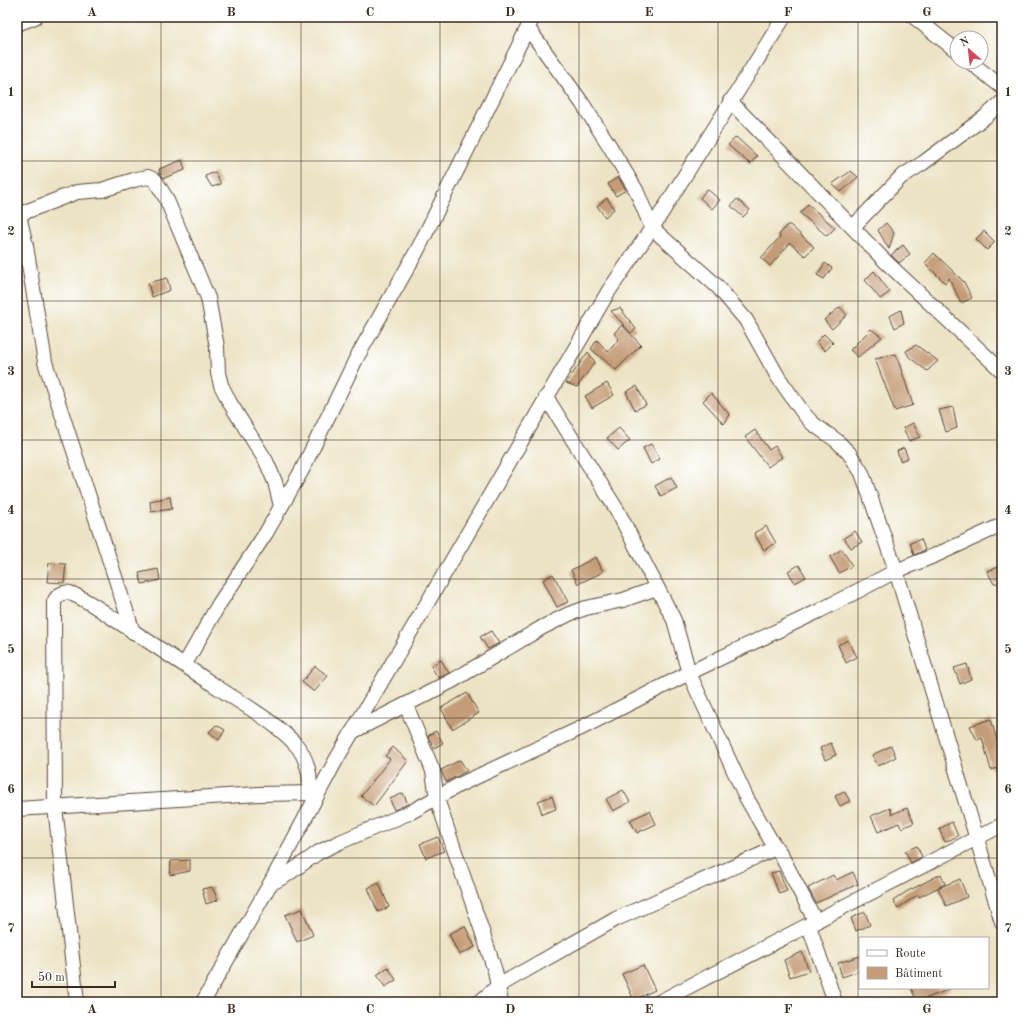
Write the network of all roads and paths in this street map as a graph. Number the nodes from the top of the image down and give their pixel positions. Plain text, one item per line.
1 (35, 17) edge
2 (784, 17) edge
3 (914, 17) edge
4 (530, 22) edge
5 (17, 24) edge
6 (949, 45) edge
7 (980, 70) edge
8 (1002, 87) edge
9 (730, 101) junction
10 (1002, 102) edge
11 (18, 214) edge
12 (852, 227) junction
13 (652, 228) junction
14 (1002, 371) edge
15 (546, 397) junction
16 (281, 506) junction
17 (1002, 525) edge
18 (896, 571) junction
19 (657, 588) junction
20 (134, 632) junction
21 (185, 664) junction
22 (689, 673) junction
23 (406, 705) junction
24 (352, 732) junction
25 (313, 792) junction
26 (437, 799) junction
27 (55, 807) junction
28 (17, 809) edge
29 (1002, 825) edge
30 (978, 839) junction
31 (776, 848) junction
32 (270, 884) junction
33 (1002, 922) edge
34 (813, 924) junction
35 (498, 986) junction
36 (679, 998) edge
37 (77, 1002) edge
38 (203, 1002) edge
39 (480, 1002) edge
40 (501, 1002) edge
41 (658, 1002) edge
42 (835, 1002) edge

1 - 5 street
2 - 9 street
3 - 6 street
4 - 13 street
4 - 16 street
7 - 8 street
9 - 12 street
9 - 13 street
10 - 12 street
11 - 16 street
11 - 20 street
12 - 14 street
13 - 15 street
13 - 18 street
15 - 19 street
15 - 24 street
16 - 21 street
17 - 18 street
18 - 22 street
18 - 30 street
19 - 22 street
19 - 23 street
20 - 21 street
20 - 27 street
21 - 25 street
22 - 26 street
22 - 31 street
23 - 24 street
23 - 26 street
24 - 25 street
25 - 27 street
25 - 32 street
26 - 32 street
26 - 35 street
27 - 28 street
27 - 37 street
29 - 30 street
30 - 33 street
30 - 34 street
31 - 34 street
31 - 35 street
32 - 38 street
34 - 36 street
34 - 42 street
35 - 39 street
35 - 40 street
36 - 41 street

